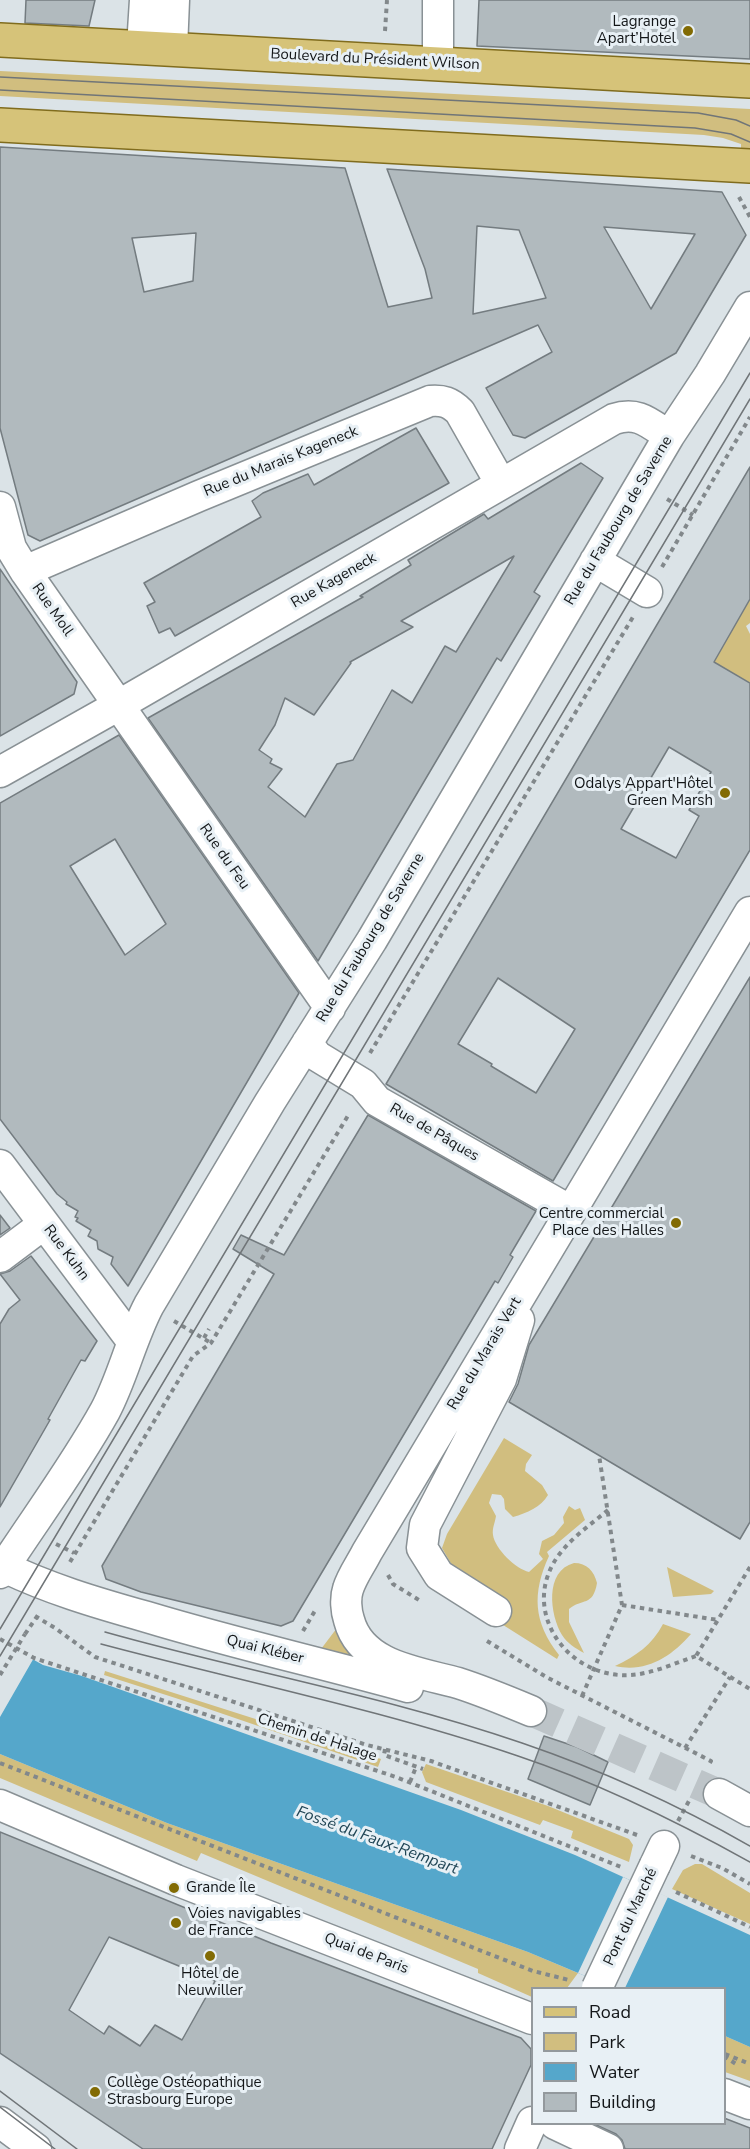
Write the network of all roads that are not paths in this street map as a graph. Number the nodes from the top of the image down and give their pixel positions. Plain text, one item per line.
1 (145, 0) edge
2 (174, 0) edge
3 (438, 0) edge
4 (0, 40) edge
5 (157, 48) junction
6 (438, 64) junction
7 (750, 81) edge
8 (0, 124) edge
9 (750, 166) edge
10 (750, 307) edge
11 (669, 436) junction
12 (501, 484) junction
13 (0, 507) edge
14 (595, 561) junction
15 (25, 571) junction
16 (647, 592) road end
17 (119, 705) junction
18 (0, 772) edge
19 (750, 912) edge
20 (330, 1008) junction
21 (307, 1043) junction
22 (0, 1165) edge
23 (571, 1212) junction
24 (44, 1224) junction
25 (0, 1257) edge
26 (533, 1274) junction
27 (132, 1341) junction
28 (1, 1568) edge
29 (496, 1611) dead end
30 (531, 1711) joint
31 (719, 1794) tunnel mouth
32 (0, 1805) edge
33 (750, 1811) edge
34 (663, 1866) road end
35 (585, 1984) edge
36 (531, 2019) edge
37 (726, 2095) edge
38 (750, 2104) edge
39 (0, 2122) edge
40 (531, 2124) edge
41 (557, 2125) edge
42 (36, 2149) edge
43 (520, 2149) edge
44 (608, 2149) edge

1 - 5 street
2 - 5 street
3 - 6 street
4 - 5 main road, Boulevard du Président Wilson
5 - 6 main road, Boulevard du Président Wilson
6 - 7 main road, Boulevard du Président Wilson
8 - 9 main road
10 - 11 street, Rue du Faubourg de Saverne
11 - 12 street, Rue Kageneck
11 - 14 street, Rue du Faubourg de Saverne
12 - 15 street, Rue du Marais Kageneck
12 - 17 street, Rue Kageneck
13 - 15 street, Rue Moll
14 - 16 street
14 - 20 street, Rue du Faubourg de Saverne
15 - 17 street, Rue Moll
17 - 18 street, Rue Kageneck
17 - 20 street, Rue du Feu
19 - 23 street, Rue du Marais Vert
20 - 21 street, Rue du Faubourg de Saverne
21 - 23 street, Rue de Pâques
21 - 27 street, Rue du Faubourg de Saverne
22 - 24 street, Rue Kuhn
23 - 26 street, Rue du Marais Vert
24 - 25 street
24 - 27 street, Rue Kuhn
26 - 29 street
26 - 30 street, Rue du Marais Vert
27 - 28 street, Rue du Faubourg de Saverne
28 - 30 street, Quai Kléber
31 - 33 street
32 - 36 street, Quai de Paris
34 - 35 street, Pont du Marché, bridge
37 - 38 street
39 - 42 street
40 - 43 street
41 - 44 street

